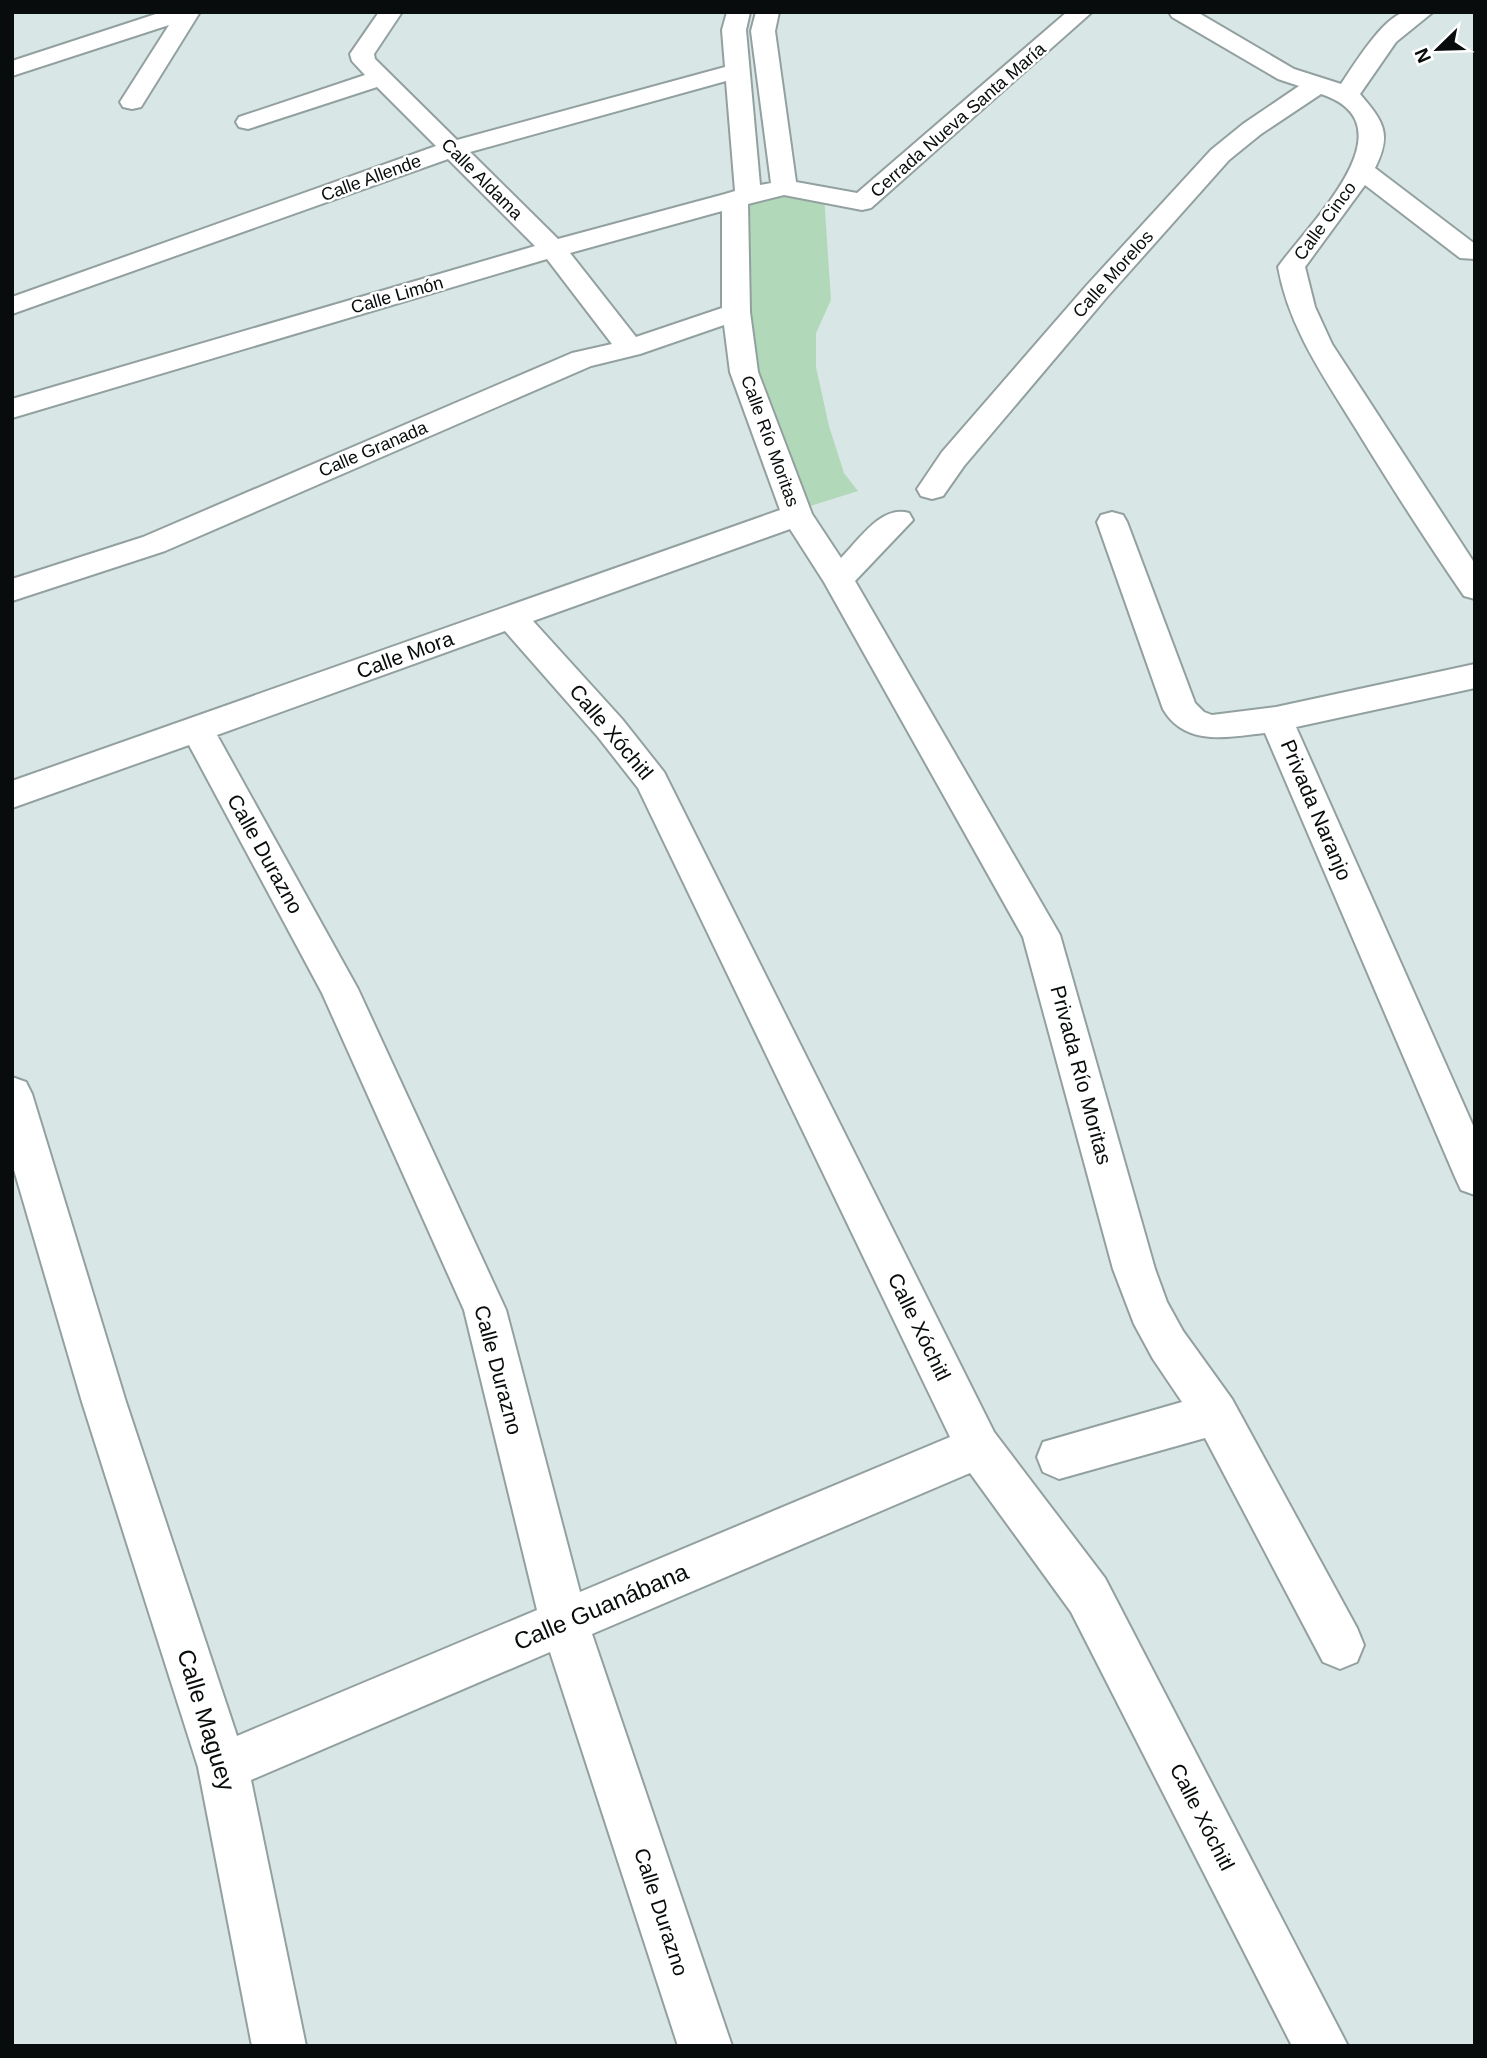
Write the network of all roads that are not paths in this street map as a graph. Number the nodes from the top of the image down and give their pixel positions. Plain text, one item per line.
1 (188, 12) edge
2 (391, 12) edge
3 (792, 12) edge
4 (1082, 12) edge
5 (1180, 12) edge
6 (1406, 15) edge
7 (737, 17) edge
8 (767, 18) edge
9 (12, 69) edge
10 (736, 71) junction
11 (380, 78) junction
12 (1318, 85) junction
13 (1347, 95) junction
14 (132, 102) dead end
15 (248, 122) dead end
16 (452, 149) junction
17 (1361, 170) junction
18 (784, 187) junction
19 (741, 197) junction
20 (553, 249) junction
21 (1469, 252) dead end
22 (12, 306) edge
23 (736, 312) junction
24 (630, 348) junction
25 (12, 409) edge
26 (932, 489) dead end
27 (797, 515) junction
28 (898, 520) dead end
29 (1112, 522) dead end
30 (838, 579) junction
31 (1475, 588) edge
32 (12, 590) edge
33 (511, 617) junction
34 (1475, 676) edge
35 (1276, 719) junction
36 (198, 731) junction
37 (12, 795) edge
38 (12, 1094) edge
39 (1475, 1177) edge
40 (1216, 1414) junction
41 (978, 1447) junction
42 (1059, 1457) dead end
43 (564, 1622) junction
44 (1340, 1645) dead end
45 (223, 1767) junction
46 (279, 2046) edge
47 (705, 2046) edge
48 (1321, 2046) edge

1 - 9 street
1 - 14 street
2 - 11 street, Calle Aldama
3 - 8 street
4 - 18 street, Cerrada Nueva Santa María
5 - 12 street
6 - 13 street
7 - 8 street
7 - 10 street, Calle Río Moritas
8 - 18 street
10 - 16 street, Calle Allende
10 - 19 street, Calle Río Moritas
11 - 15 street
11 - 16 street, Calle Aldama
12 - 13 street
12 - 26 street, Calle Morelos
13 - 17 street, Calle Cinco
16 - 20 street, Calle Aldama
16 - 22 street, Calle Allende
17 - 21 street
17 - 31 street, Calle Cinco
18 - 19 street, Calle Limón
19 - 20 street, Calle Limón
19 - 23 street, Calle Río Moritas
20 - 24 street, Calle Aldama
20 - 25 street, Calle Limón
23 - 24 street, Calle Granada
23 - 27 street, Calle Río Moritas
24 - 32 street, Calle Granada
27 - 30 street, Privada Río Moritas
27 - 33 street, Calle Mora
28 - 30 street
29 - 35 street, Privada Naranjo
30 - 40 street, Privada Río Moritas
33 - 36 street, Calle Mora
33 - 41 street, Calle Xóchitl
34 - 35 street
35 - 39 street, Privada Naranjo
36 - 37 street, Calle Mora
36 - 43 street, Calle Durazno
38 - 45 street, Calle Maguey
40 - 42 street
40 - 44 street, Privada Río Moritas
41 - 43 street, Calle Guanábana
41 - 48 street, Calle Xóchitl
43 - 45 street, Calle Guanábana
43 - 47 street, Calle Durazno
45 - 46 street, Calle Maguey

